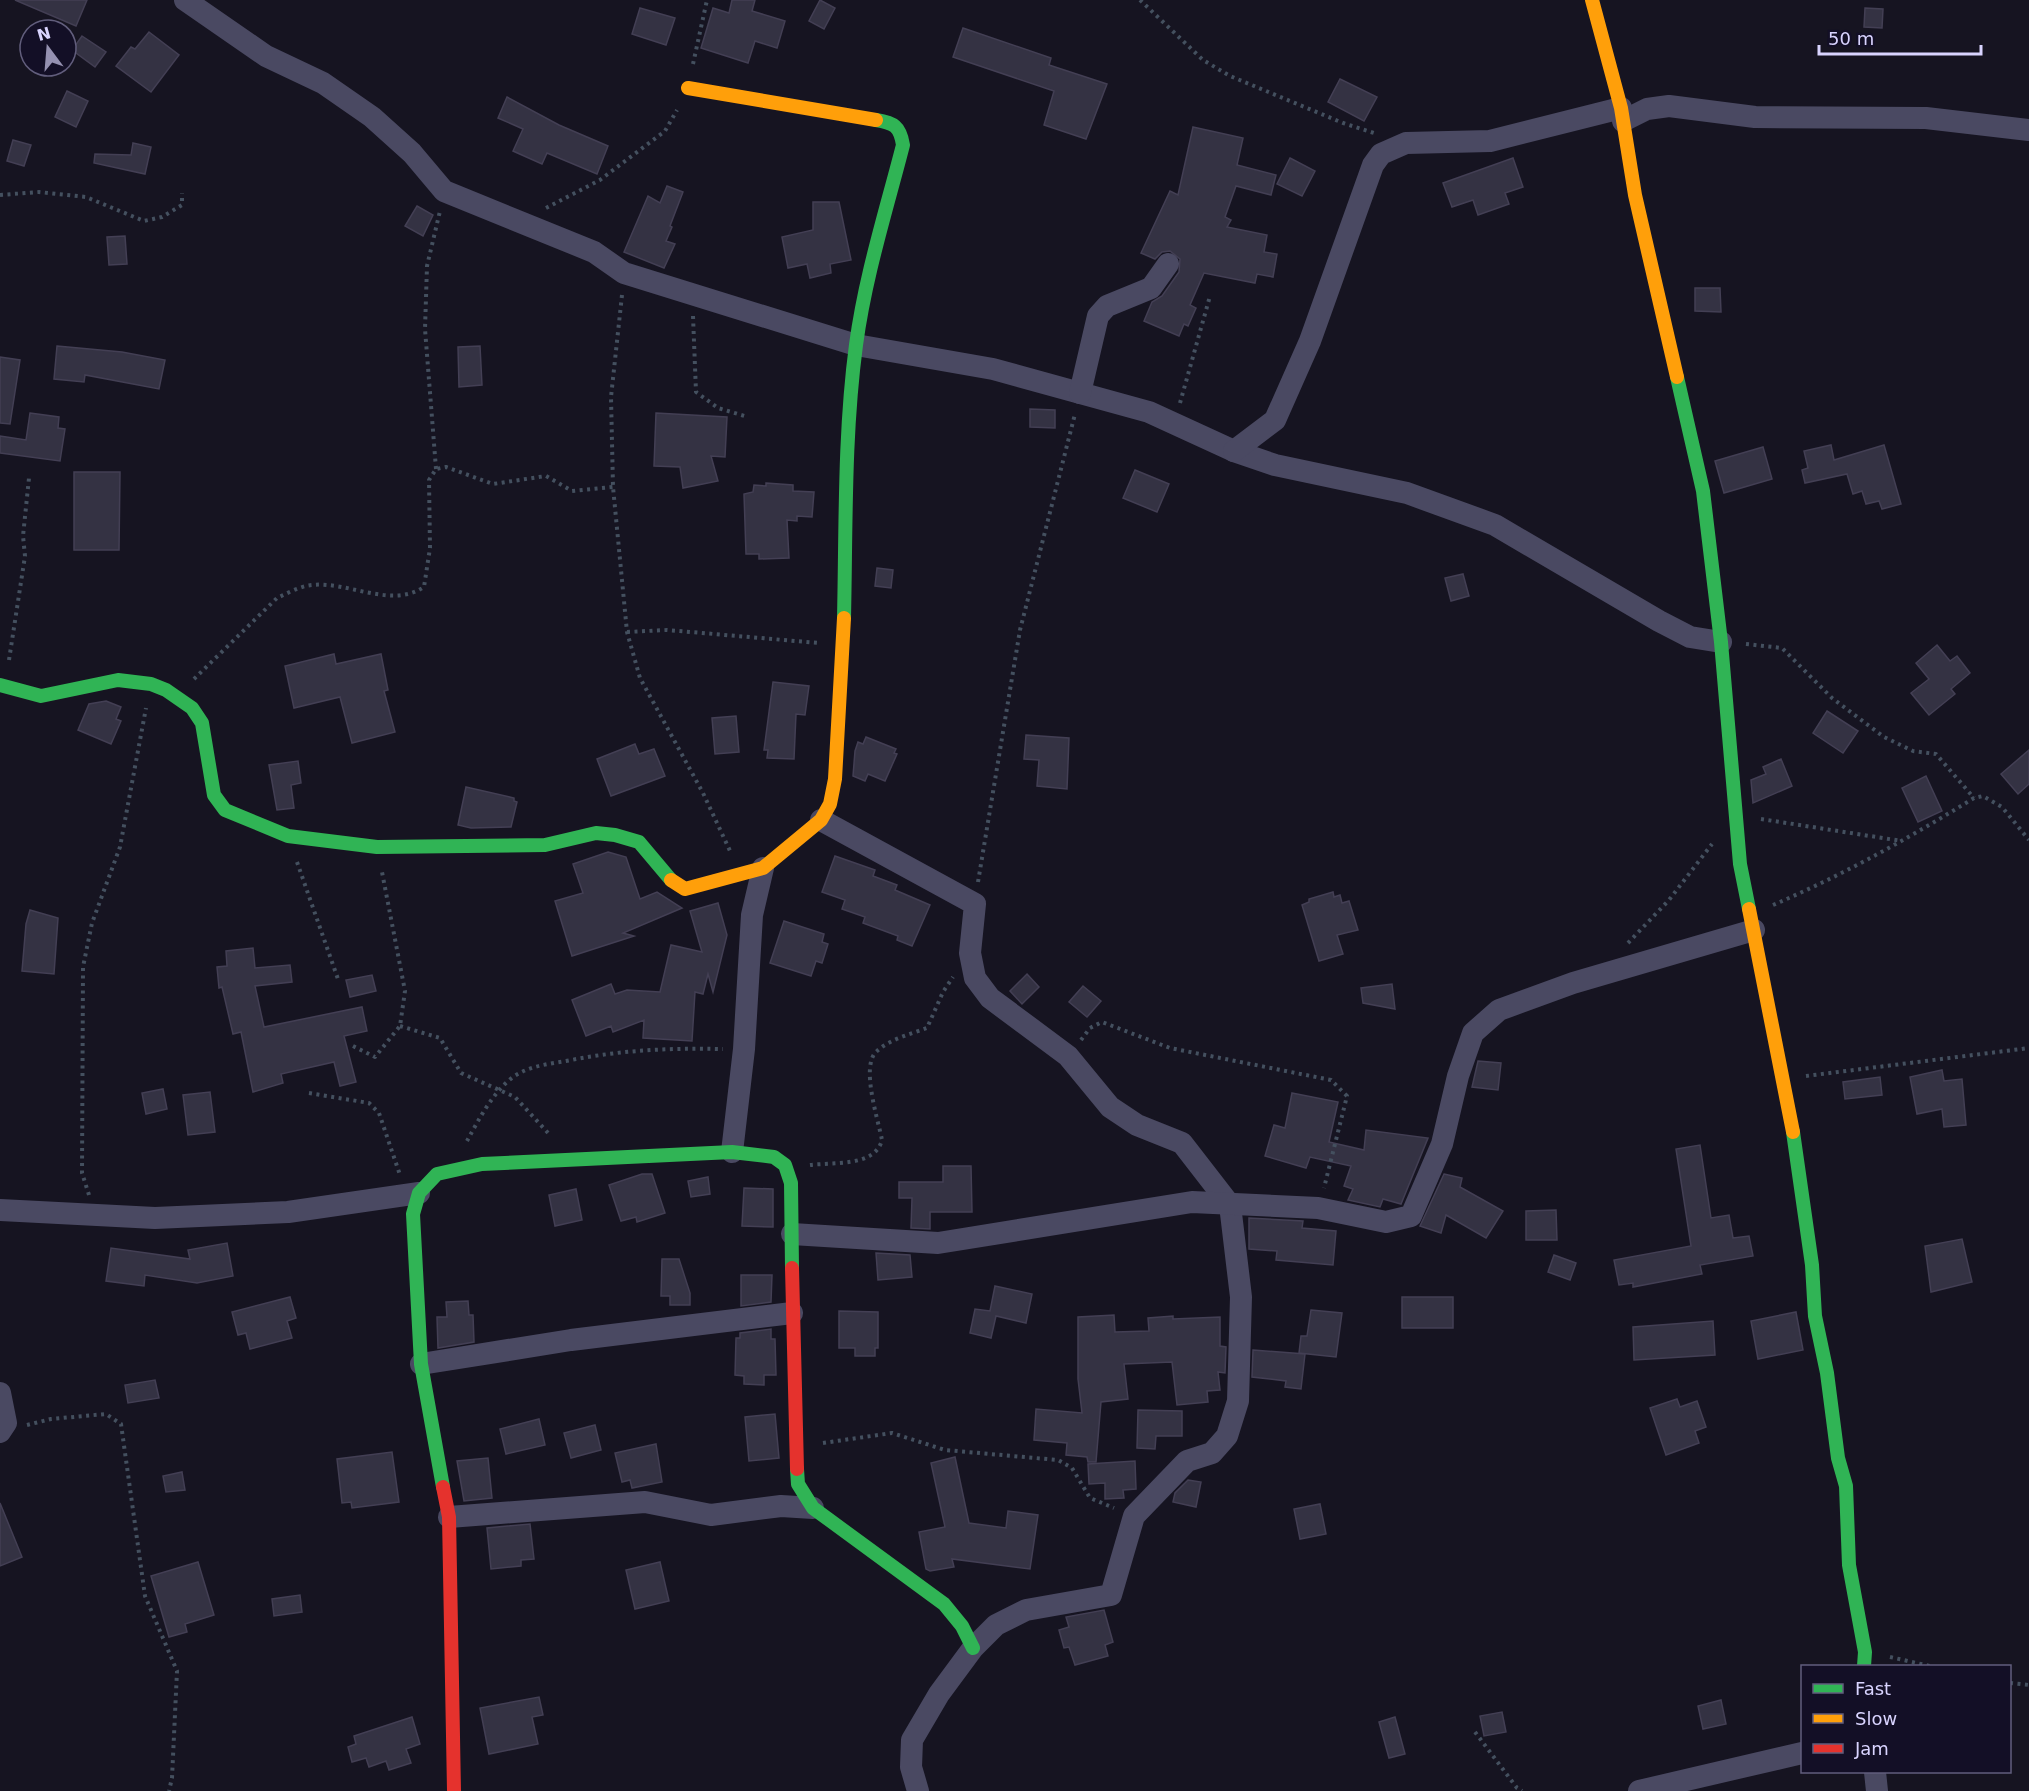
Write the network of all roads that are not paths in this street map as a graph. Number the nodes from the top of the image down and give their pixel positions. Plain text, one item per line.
1 (185, 0) edge
2 (1592, 0) edge
3 (688, 88) road end
4 (1622, 115) junction
5 (2029, 130) edge
6 (1168, 264) dead end
7 (856, 345) junction
8 (1080, 393) junction
9 (1234, 451) junction
10 (1721, 642) junction
11 (5, 686) edge
12 (821, 820) junction
13 (763, 868) junction
14 (1752, 922) junction
15 (732, 1152) junction
16 (412, 1193) junction
17 (1230, 1205) junction
18 (0, 1210) edge
19 (792, 1234) junction
20 (792, 1313) junction
21 (421, 1364) junction
22 (0, 1393) edge
23 (0, 1432) edge
24 (813, 1508) junction
25 (449, 1517) junction
26 (973, 1648) junction
27 (1864, 1665) edge
28 (1801, 1754) edge
29 (1875, 1773) edge
30 (454, 1791) edge
31 (918, 1791) edge
32 (1639, 1791) edge
33 (1876, 1791) edge

1 - 7 street
2 - 4 street
3 - 7 street
4 - 5 street
4 - 9 street
4 - 10 street
6 - 8 street
7 - 8 street
7 - 12 street
8 - 9 street
9 - 10 street
10 - 14 street
11 - 13 street
12 - 13 street
12 - 17 street
13 - 15 street
14 - 17 street
14 - 27 street
15 - 16 street
15 - 19 street
16 - 18 street
16 - 21 street
17 - 19 street
17 - 26 street
19 - 20 street
20 - 21 street
20 - 24 street
21 - 25 street
22 - 23 street
24 - 25 street
24 - 26 street
25 - 30 street
26 - 31 street
28 - 32 street
29 - 33 street

